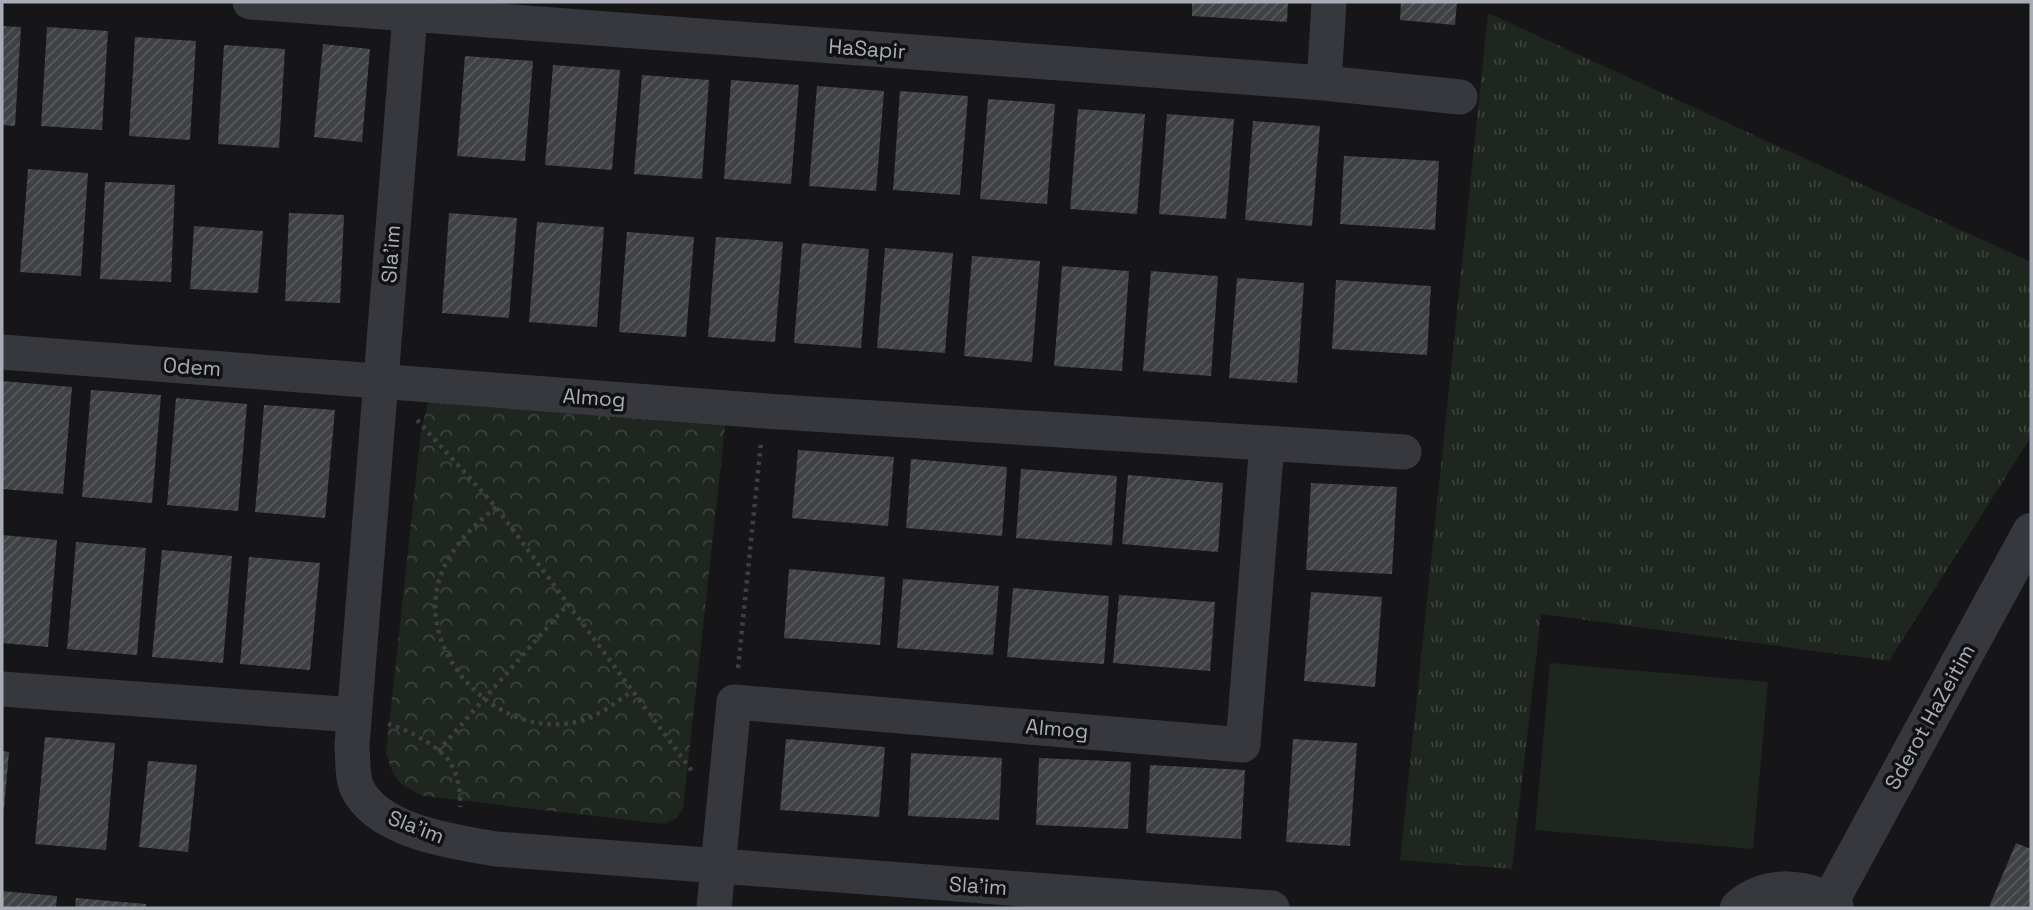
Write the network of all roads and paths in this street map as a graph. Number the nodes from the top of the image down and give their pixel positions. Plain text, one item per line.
1 (250, 2) edge
2 (1329, 2) edge
3 (411, 8) edge
4 (1324, 83) junction
5 (1460, 97) dead end
6 (2, 352) edge
7 (382, 382) junction
8 (765, 411) junction
9 (1267, 443) junction
10 (1404, 452) dead end
11 (496, 507) junction
12 (2031, 532) edge
13 (568, 604) junction
14 (2, 689) edge
15 (632, 691) junction
16 (484, 699) junction
17 (734, 702) junction
18 (354, 715) junction
19 (438, 751) junction
20 (724, 814) junction
21 (457, 842) junction
22 (719, 866) junction
23 (1833, 905) edge
24 (714, 908) edge
25 (1272, 908) edge
26 (1739, 908) edge

1 - 3 street, HaSapir
2 - 4 street
3 - 4 street, HaSapir
3 - 7 street, Sla'im
4 - 5 street, HaSapir
6 - 7 street, Odem
7 - 8 street, Almog
7 - 11 path
7 - 18 street, Sla'im
8 - 9 street, Almog
8 - 17 path
9 - 10 street, Almog
9 - 17 street, Almog
11 - 13 path
11 - 16 path
12 - 23 street, Sderot HaZeitim
13 - 15 path
13 - 16 path
14 - 18 street
15 - 16 path
15 - 20 path
16 - 19 path
17 - 20 street
18 - 19 path
18 - 21 street, Sla'im
19 - 21 path
20 - 22 street
21 - 22 street, Sla'im
22 - 24 street
22 - 25 street, Sla'im
23 - 26 street

